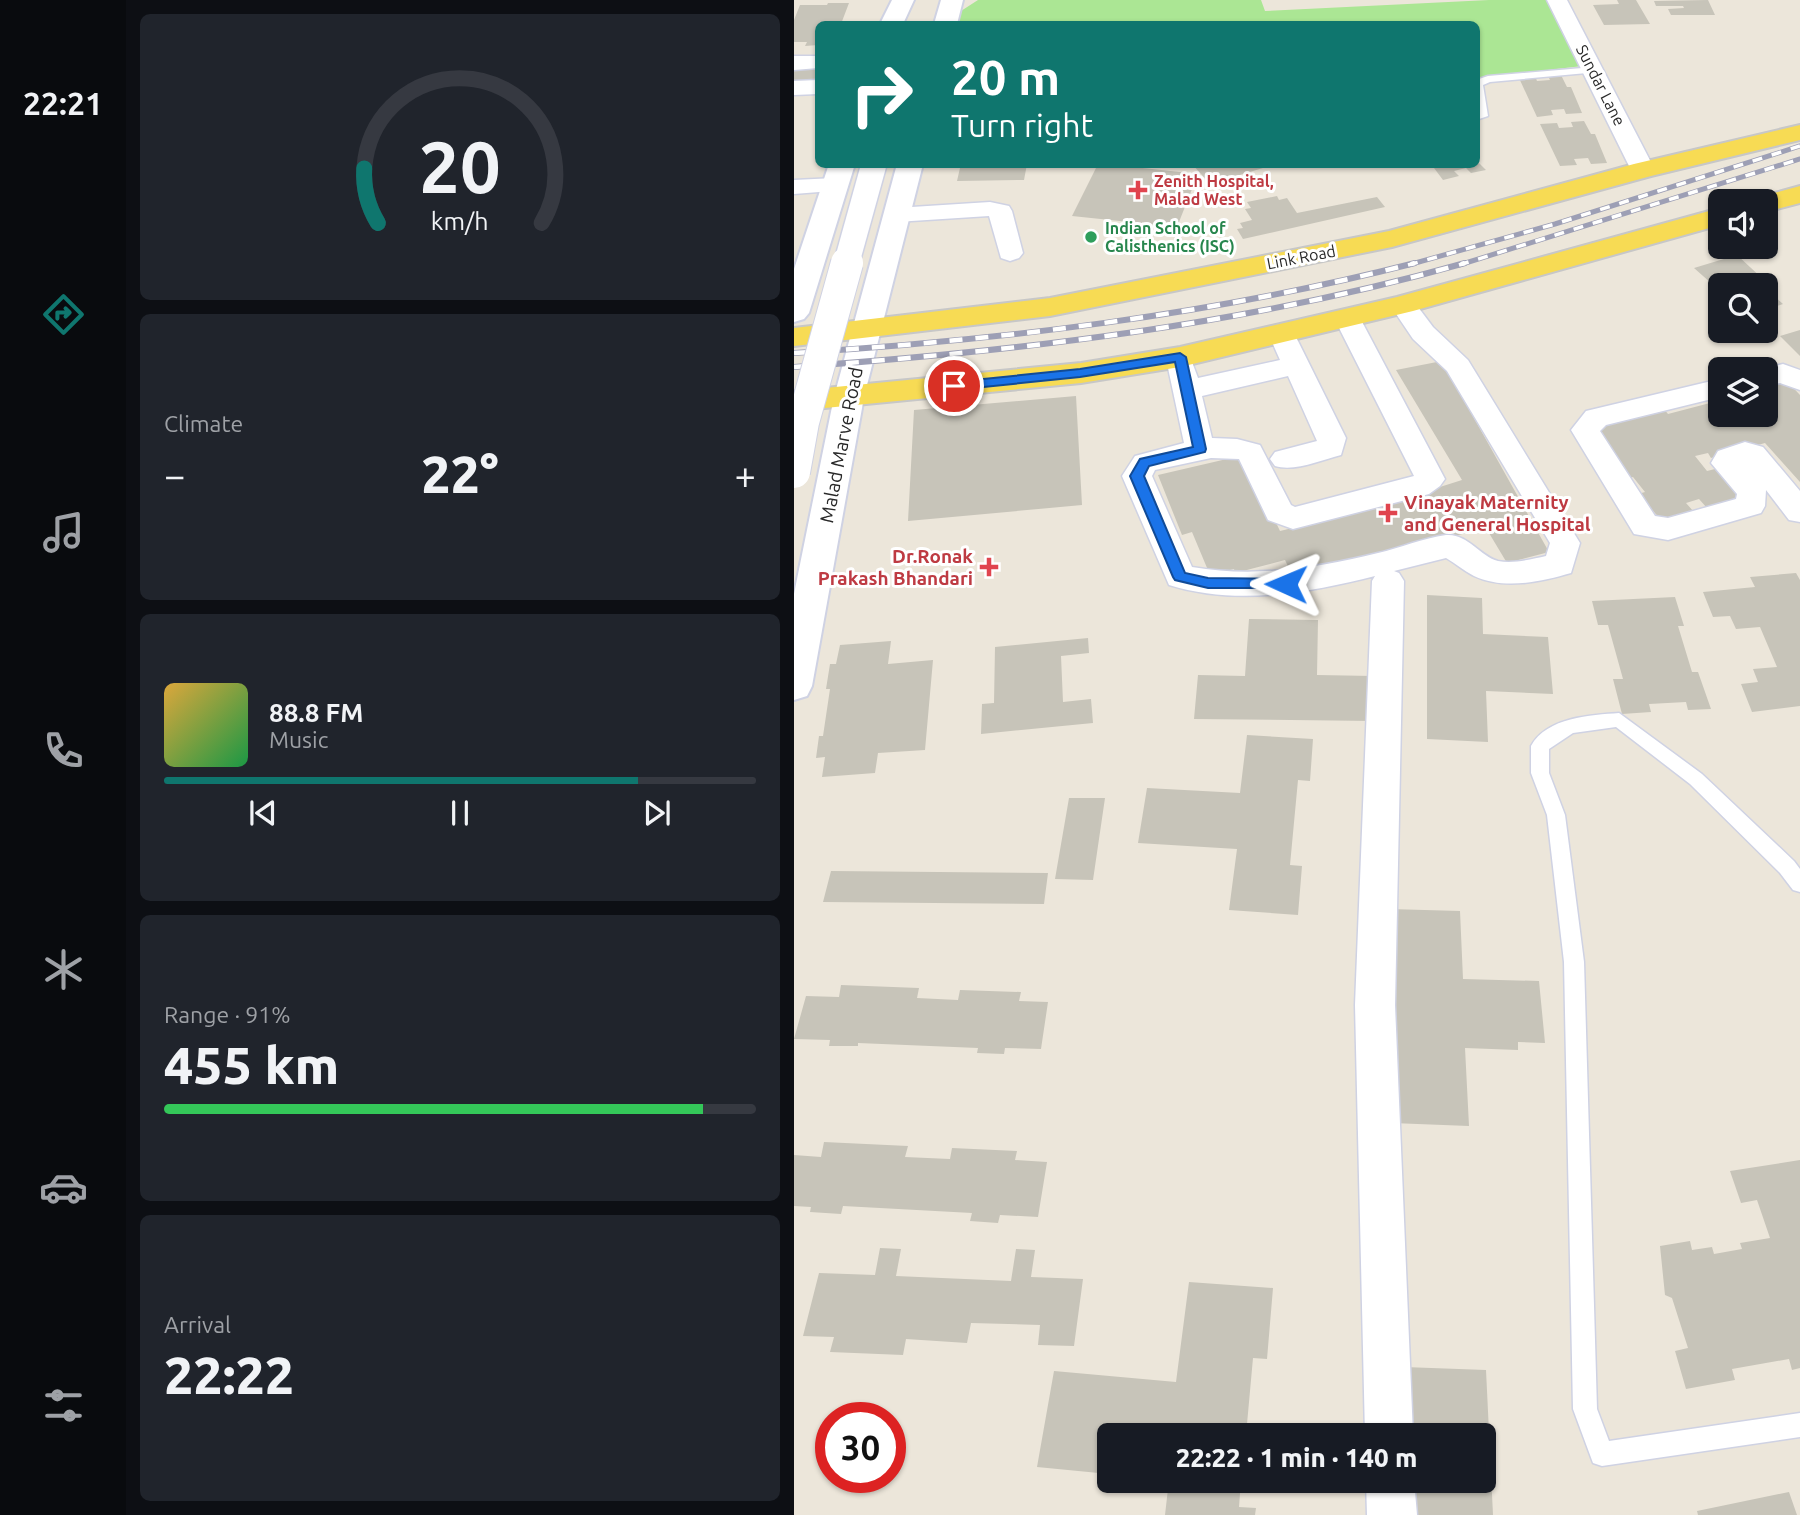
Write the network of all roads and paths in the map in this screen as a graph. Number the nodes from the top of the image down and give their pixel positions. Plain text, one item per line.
1 (952, 0) edge
2 (1557, 0) edge
3 (947, 21) edge
4 (815, 62) edge
5 (794, 63) edge
6 (1594, 70) junction
7 (1480, 82) edge
8 (815, 87) edge
9 (794, 88) edge
10 (1800, 132) edge
11 (873, 168) edge
12 (909, 168) edge
13 (1643, 170) junction
14 (839, 175) edge
15 (794, 187) edge
16 (1800, 194) edge
17 (1778, 200) edge
18 (896, 215) junction
19 (1708, 219) edge
20 (1010, 253) dead end
21 (1403, 304) junction
22 (794, 313) edge
23 (1347, 318) junction
24 (865, 328) junction
25 (1281, 333) junction
26 (794, 337) edge
27 (1180, 357) junction
28 (1296, 365) junction
29 (1778, 374) edge
30 (1800, 381) edge
31 (1187, 390) junction
32 (1708, 391) edge
33 (849, 397) junction
34 (794, 401) edge
35 (1200, 449) junction
36 (1285, 460) dead end
37 (794, 472) edge
38 (1800, 512) edge
39 (1388, 581) dead end
40 (794, 687) edge
41 (1800, 884) edge
42 (1389, 1423) edge
43 (1800, 1425) edge
44 (1391, 1493) edge
45 (1392, 1515) edge

1 - 3 main road
2 - 6 street, Sundar Lane
4 - 5 street
6 - 7 lane
6 - 13 street, Sundar Lane
8 - 9 street
10 - 13 main road, Link Road
11 - 37 main road, bridge
12 - 18 main road, Malad Marve Road
13 - 24 main road, Link Road
14 - 15 street
14 - 22 main road
16 - 17 main road
18 - 20 street
18 - 24 main road, Malad Marve Road
19 - 21 main road
21 - 23 main road
21 - 35 street
23 - 25 main road
23 - 35 street
24 - 26 main road, Link Road
24 - 33 main road, Malad Marve Road
25 - 27 main road
25 - 28 street
27 - 31 street
27 - 33 main road
28 - 31 street
28 - 36 street
29 - 30 street
31 - 35 street
32 - 38 street
33 - 34 main road
33 - 40 main road, Malad Marve Road
39 - 42 street
41 - 43 lane
44 - 45 street

